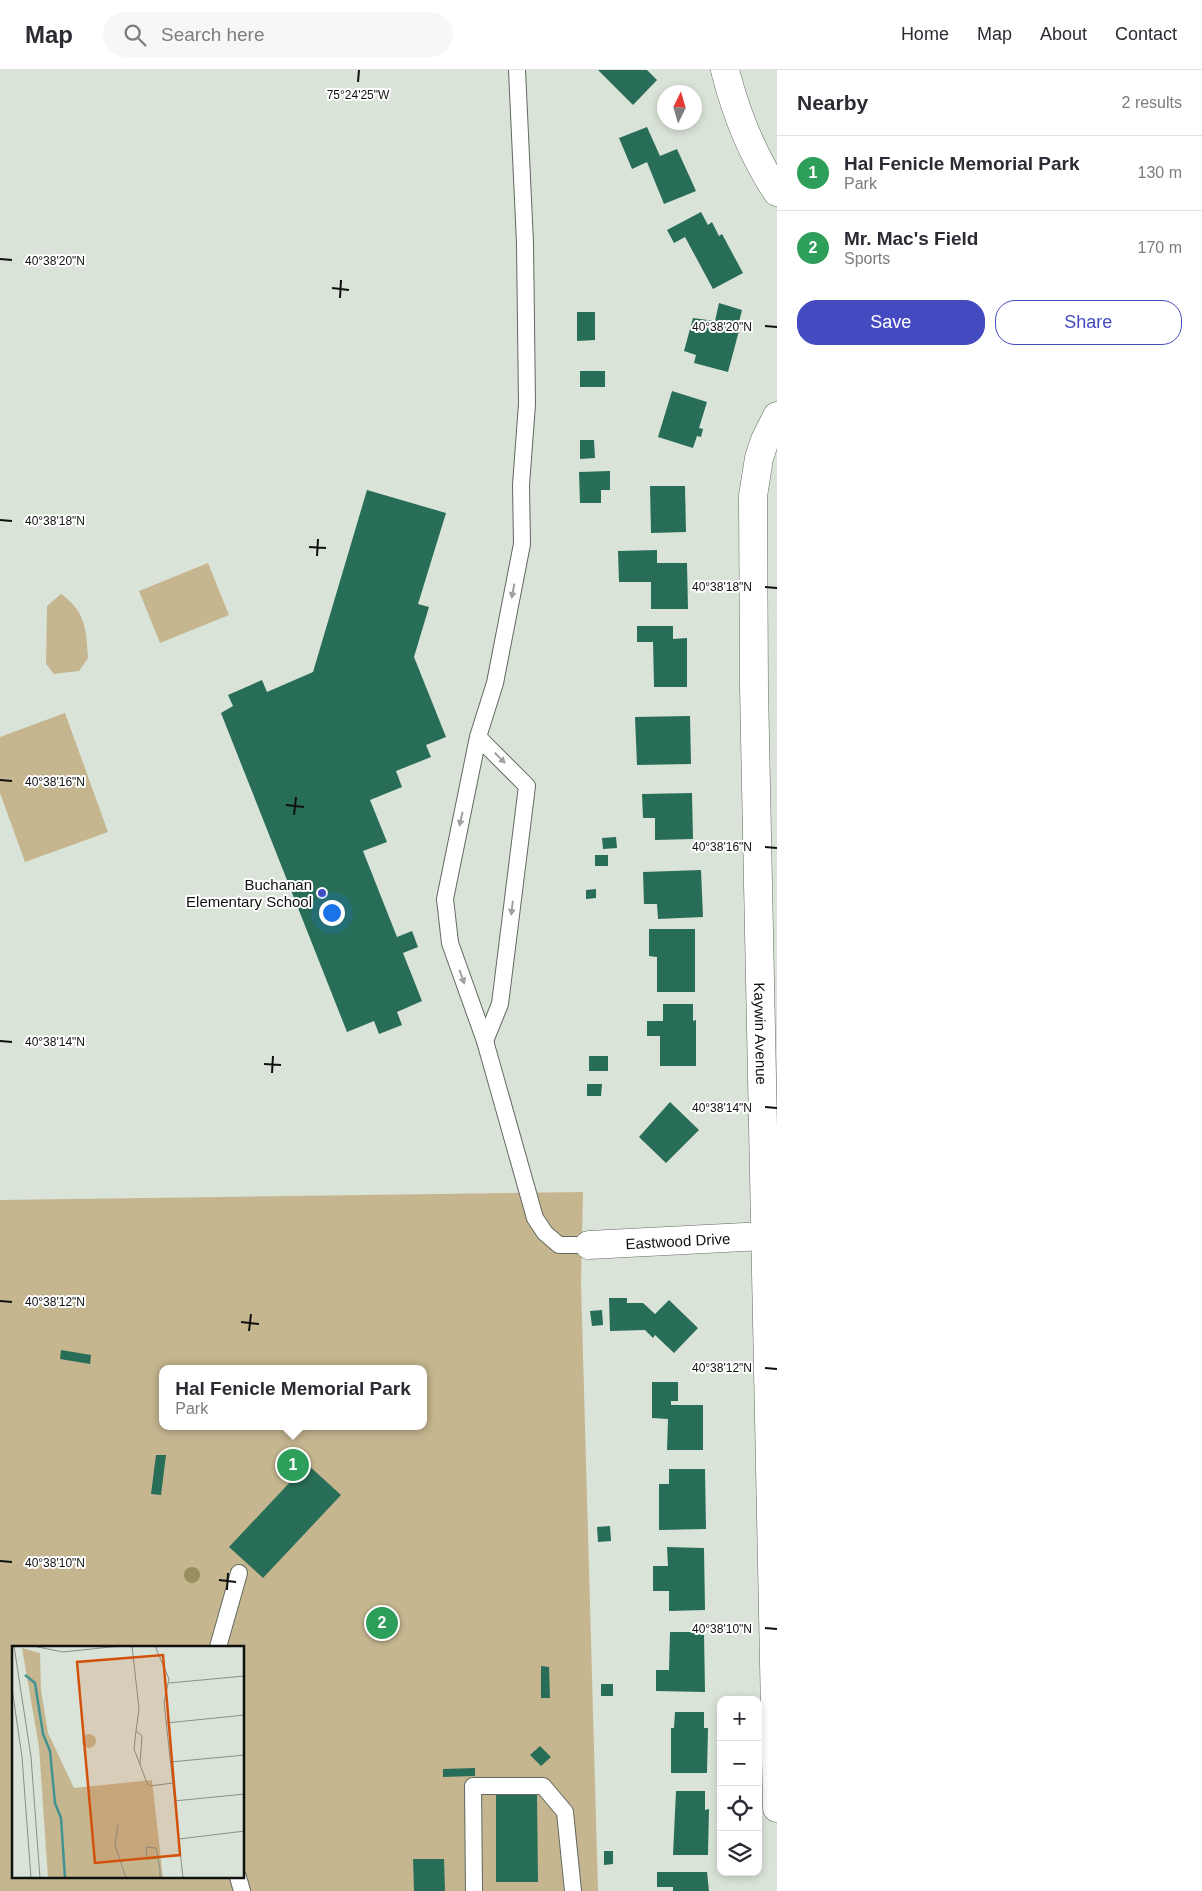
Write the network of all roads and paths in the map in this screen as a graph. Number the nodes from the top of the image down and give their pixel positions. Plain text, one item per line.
1 (516, 70) edge
2 (725, 70) edge
3 (777, 192) edge
4 (777, 416) edge
5 (766, 687) edge
6 (478, 736) junction
7 (485, 1041) junction
8 (770, 1042) edge
9 (766, 1236) junction
10 (589, 1245) joint
11 (773, 1395) edge
12 (239, 1573) dead end
13 (218, 1646) edge
14 (776, 1748) edge
15 (777, 1808) edge
16 (238, 1878) edge
17 (242, 1891) edge
18 (474, 1891) edge
19 (573, 1891) edge

1 -> 6 lane
2 - 3 street
4 - 5 street, Kaywin Avenue
5 - 8 street, Kaywin Avenue
6 -> 7 lane
6 -> 7 lane
7 - 10 lane
8 - 9 street, Kaywin Avenue
9 - 10 street, Eastwood Drive
9 - 11 street, Kaywin Avenue
11 - 14 street, Kaywin Avenue
12 - 13 lane
14 - 15 street, Kaywin Avenue
16 - 17 lane
18 - 19 lane

